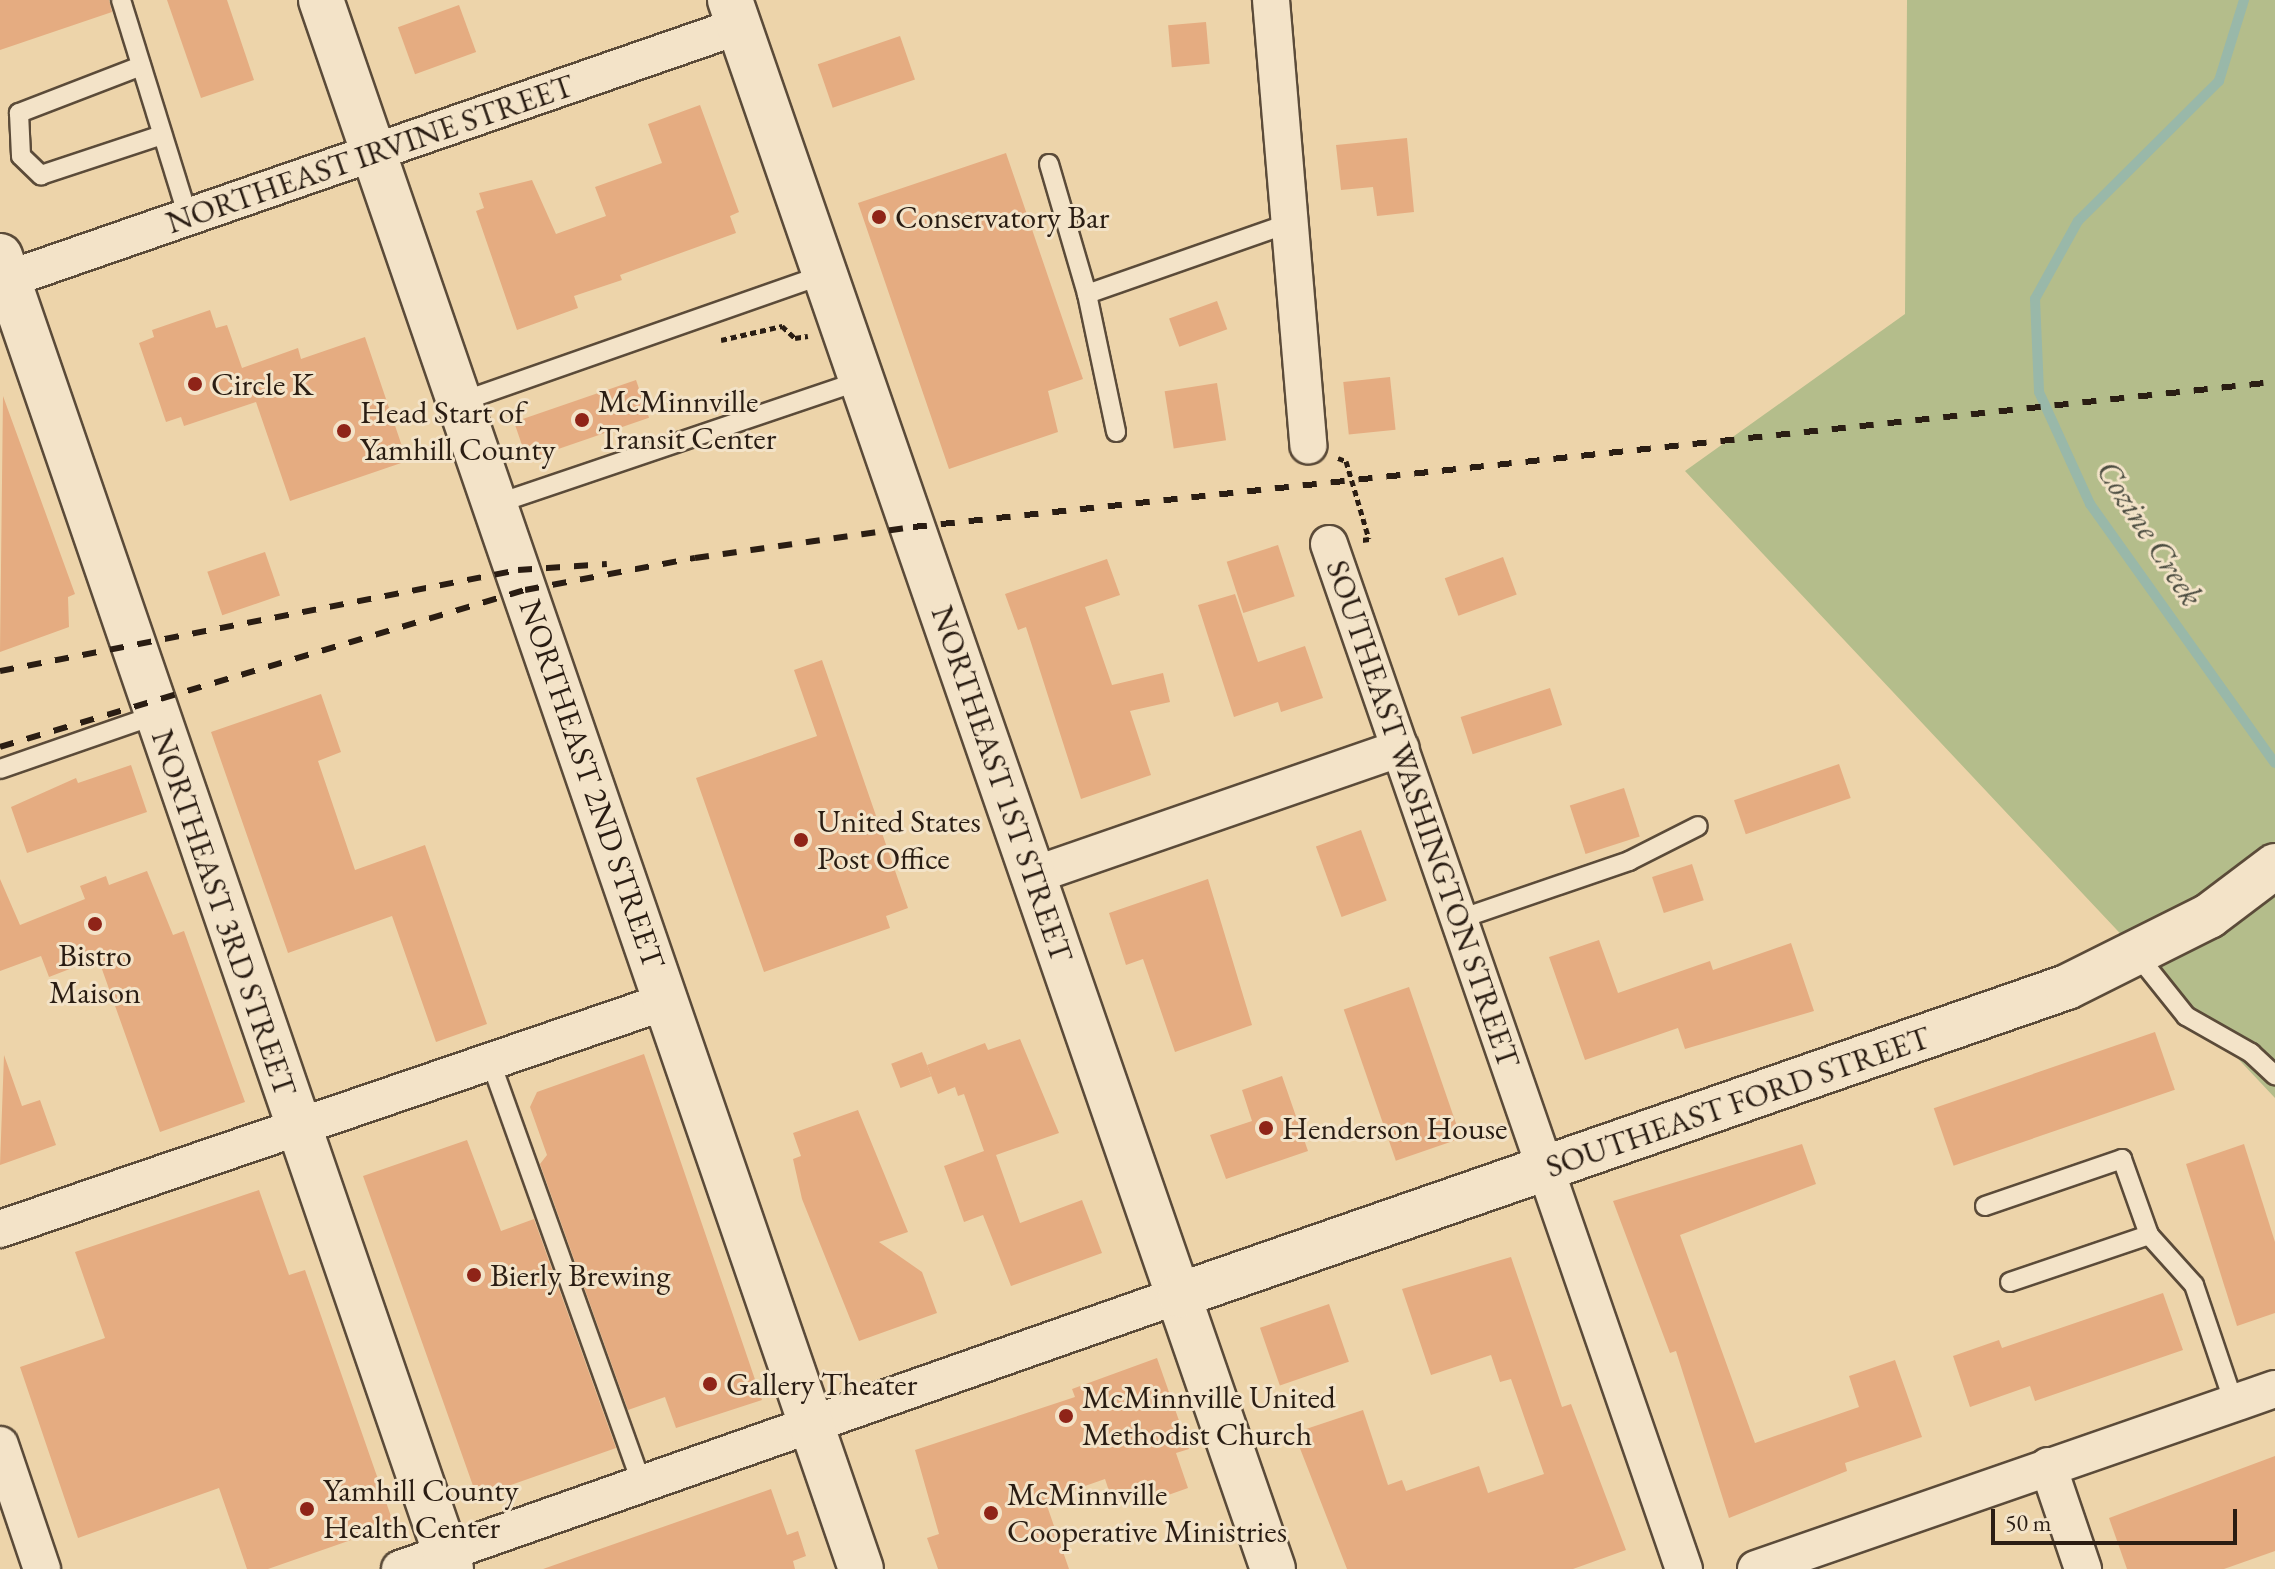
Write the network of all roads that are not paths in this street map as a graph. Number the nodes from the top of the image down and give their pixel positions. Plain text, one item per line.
1 (121, 0) edge
2 (321, 0) edge
3 (1271, 0) edge
4 (735, 13) edge
5 (141, 66) junction
6 (162, 135) junction
7 (374, 152) junction
8 (1049, 164) dead end
9 (188, 216) junction
10 (1290, 223) junction
11 (3, 272) edge
12 (825, 274) junction
13 (1087, 294) junction
14 (862, 380) junction
15 (460, 402) junction
16 (1116, 432) dead end
17 (1308, 445) road end
18 (496, 504) junction
19 (1329, 544) road end
20 (156, 715) junction
21 (1401, 748) junction
22 (0, 769) edge
23 (1698, 826) dead end
24 (2275, 866) edge
25 (1034, 875) junction
26 (1460, 919) junction
27 (2138, 956) junction
28 (667, 1001) junction
29 (490, 1060) junction
30 (2275, 1075) edge
31 (296, 1125) junction
32 (1547, 1170) junction
33 (1985, 1206) dead end
34 (0, 1229) edge
35 (2149, 1235) junction
36 (2010, 1282) dead end
37 (1180, 1295) junction
38 (2275, 1389) edge
39 (2234, 1403) junction
40 (809, 1424) junction
41 (0, 1445) edge
42 (2048, 1466) junction
43 (642, 1484) junction
44 (448, 1562) edge
45 (42, 1569) edge
46 (400, 1569) edge
47 (861, 1569) edge
48 (1273, 1569) edge
49 (1684, 1569) edge
50 (1756, 1569) edge
51 (2083, 1569) edge

1 - 5 lane
2 - 7 street, NORTHEAST 2ND STREET
3 - 10 street
4 - 7 street, NORTHEAST IRVINE STREET
4 - 12 street, NORTHEAST 1ST STREET
5 - 6 lane
5 - 6 lane
6 - 9 lane
7 - 9 street, NORTHEAST IRVINE STREET
7 - 15 street, NORTHEAST 2ND STREET
8 - 13 lane
9 - 11 street, NORTHEAST IRVINE STREET
10 - 13 lane
10 - 17 street
11 - 20 street, NORTHEAST 3RD STREET
12 - 14 street, NORTHEAST 1ST STREET
12 - 15 lane
13 - 16 lane
14 - 18 lane
14 - 25 street, NORTHEAST 1ST STREET
15 - 18 street, NORTHEAST 2ND STREET
18 - 28 street, NORTHEAST 2ND STREET
19 - 21 street, SOUTHEAST WASHINGTON STREET
20 - 22 lane
20 - 31 street, NORTHEAST 3RD STREET
21 - 25 street
21 - 26 street, SOUTHEAST WASHINGTON STREET
23 - 26 lane
24 - 27 street, SOUTHEAST FORD STREET
25 - 37 street, NORTHEAST 1ST STREET
26 - 32 street, SOUTHEAST WASHINGTON STREET
27 - 30 lane
27 - 32 street, SOUTHEAST FORD STREET
28 - 29 street
28 - 40 street, NORTHEAST 2ND STREET
29 - 31 street
29 - 43 lane
31 - 34 street
31 - 44 street, NORTHEAST 3RD STREET
32 - 37 street, SOUTHEAST FORD STREET
32 - 49 street, SOUTHEAST WASHINGTON STREET
33 - 35 lane
35 - 36 lane
35 - 39 lane
37 - 40 street
37 - 48 street, NORTHEAST 1ST STREET
38 - 39 street
39 - 42 street
40 - 43 street
40 - 47 street, NORTHEAST 2ND STREET
41 - 45 street
42 - 50 street
42 - 51 street
43 - 44 street
44 - 46 street

